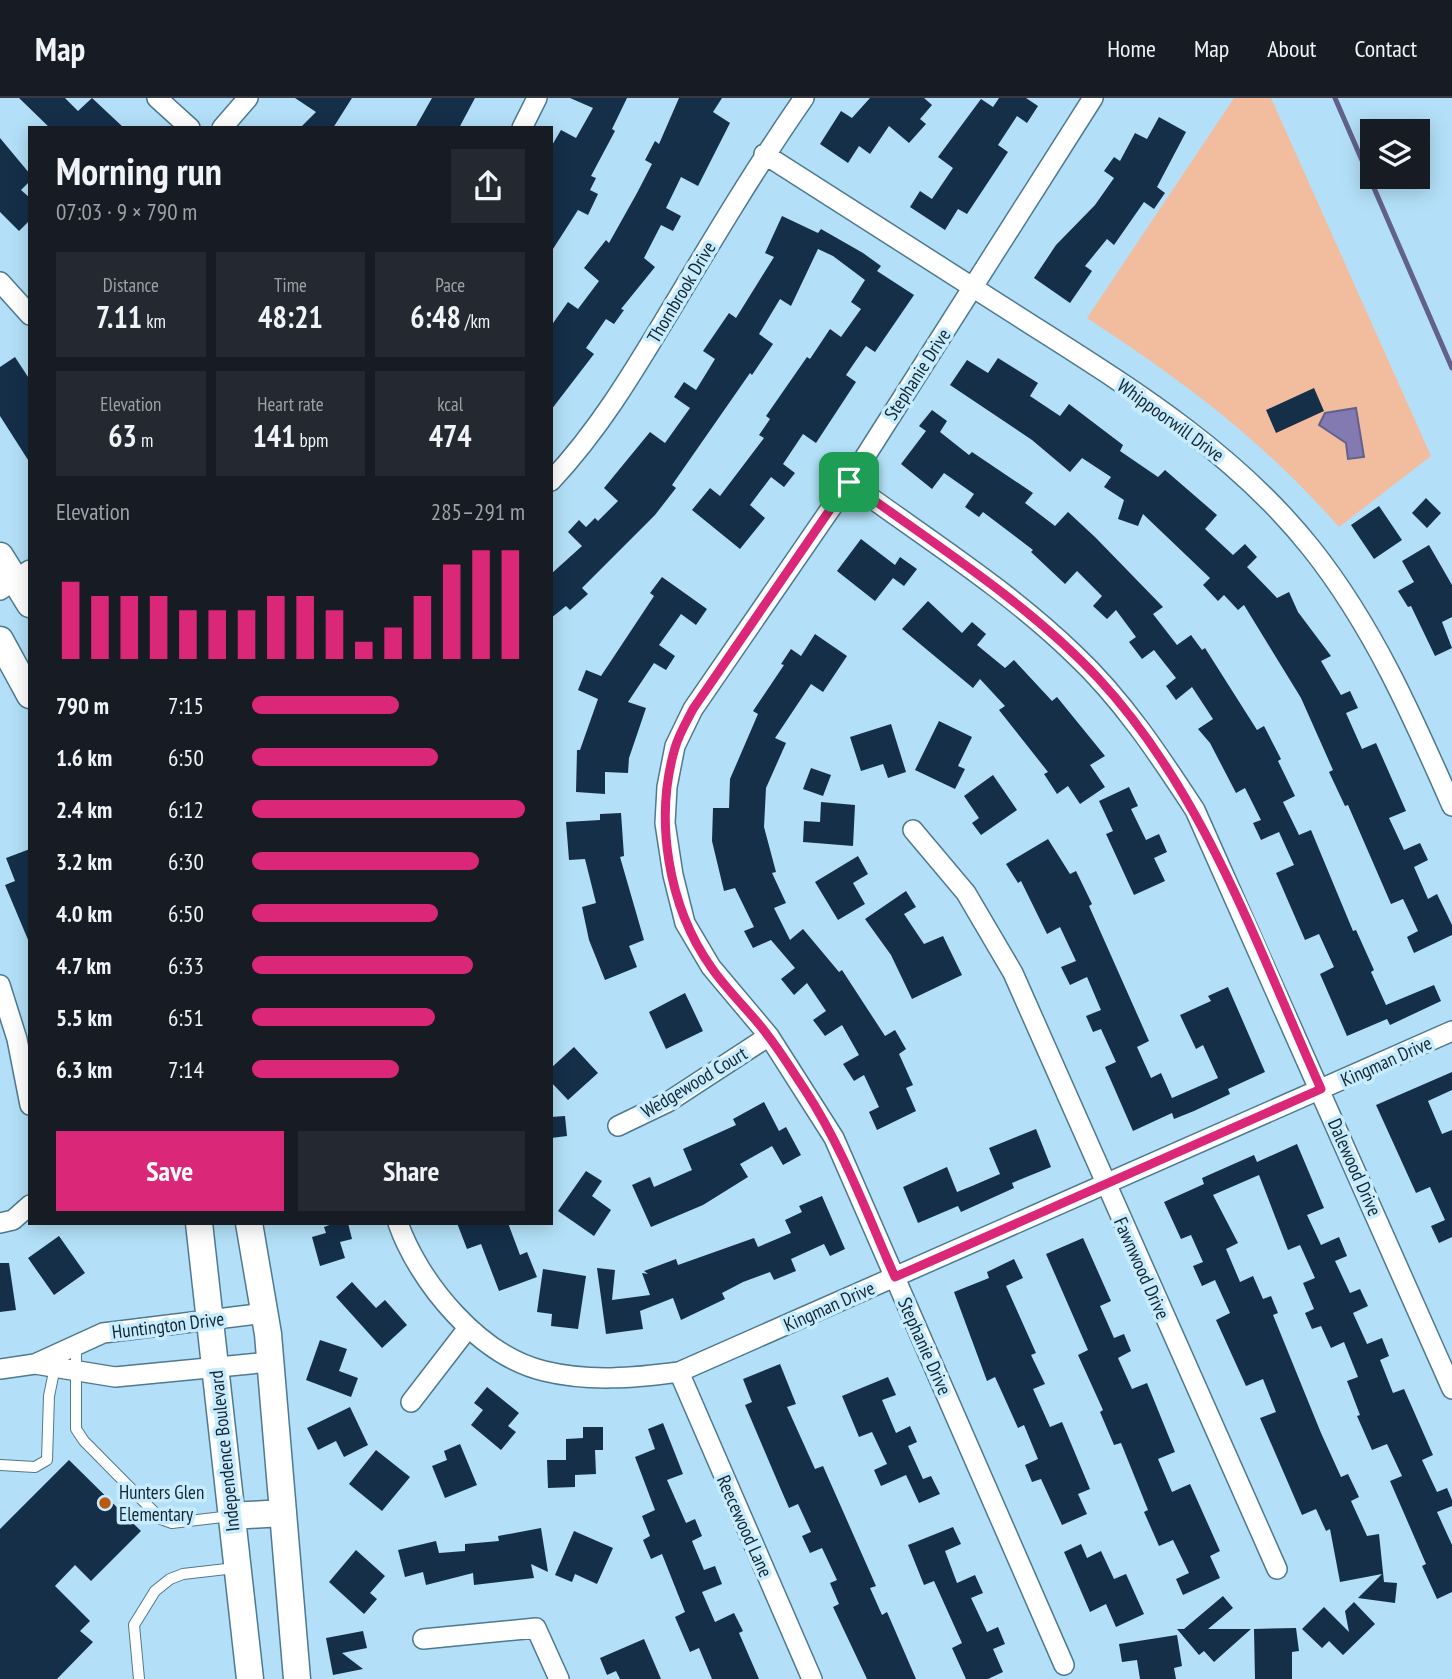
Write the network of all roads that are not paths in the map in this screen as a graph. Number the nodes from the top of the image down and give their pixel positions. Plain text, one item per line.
1 (158, 98) edge
2 (248, 98) edge
3 (537, 98) edge
4 (803, 98) edge
5 (1093, 98) edge
6 (189, 126) edge
7 (224, 126) edge
8 (523, 126) edge
9 (764, 154) junction
10 (0, 282) edge
11 (973, 287) junction
12 (28, 313) edge
13 (553, 479) edge
14 (849, 482) junction
15 (0, 556) edge
16 (15, 580) edge
17 (28, 601) edge
18 (0, 640) edge
19 (28, 691) edge
20 (1452, 806) edge
21 (913, 830) dead end
22 (0, 985) edge
23 (1452, 1031) edge
24 (769, 1036) junction
25 (1321, 1089) junction
26 (28, 1095) edge
27 (618, 1126) dead end
28 (1105, 1184) junction
29 (28, 1207) edge
30 (0, 1223) edge
31 (199, 1225) edge
32 (249, 1225) edge
33 (399, 1225) edge
34 (895, 1277) junction
35 (265, 1313) junction
36 (211, 1321) junction
37 (468, 1328) junction
38 (76, 1345) junction
39 (270, 1362) junction
40 (35, 1364) junction
41 (216, 1366) junction
42 (55, 1367) junction
43 (0, 1369) edge
44 (77, 1371) junction
45 (678, 1372) junction
46 (1452, 1389) edge
47 (411, 1402) dead end
48 (0, 1465) edge
49 (282, 1513) junction
50 (232, 1516) junction
51 (235, 1568) junction
52 (1277, 1569) dead end
53 (423, 1639) dead end
54 (1064, 1665) dead end
55 (139, 1679) edge
56 (250, 1679) edge
57 (298, 1679) edge
58 (559, 1679) edge
59 (812, 1679) edge

1 - 6 street
2 - 7 street
3 - 8 street
4 - 9 street, Thornbrook Drive
5 - 11 street, Stephanie Drive
9 - 11 street, Whippoorwill Drive
9 - 13 street, Thornbrook Drive
10 - 12 street
11 - 14 street, Stephanie Drive
11 - 20 street, Whippoorwill Drive
14 - 24 street, Stephanie Drive
14 - 25 street, Dalewood Drive
15 - 16 main road
16 - 17 main road
18 - 19 main road
21 - 28 street, Fawnwood Drive
22 - 26 street
23 - 25 street, Kingman Drive
24 - 27 street, Wedgewood Court
24 - 34 street, Stephanie Drive
25 - 28 street, Kingman Drive
25 - 46 street, Dalewood Drive
28 - 34 street, Kingman Drive
28 - 52 street, Fawnwood Drive
29 - 30 street
31 - 36 main road, Independence Boulevard
32 - 35 main road
33 - 37 street, Kingman Drive
34 - 45 street, Kingman Drive
34 - 54 street, Stephanie Drive
35 - 36 street, Huntington Drive
35 - 39 main road
36 - 38 street, Huntington Drive
36 - 41 main road, Independence Boulevard
37 - 45 street, Kingman Drive
37 - 47 street
38 - 40 street, Huntington Drive
38 - 44 lane
39 - 41 street, Huntington Drive
39 - 49 main road
40 - 42 street, Huntington Drive
40 - 43 street, Huntington Drive
41 - 44 street, Huntington Drive
41 - 50 main road, Independence Boulevard
42 - 44 street, Huntington Drive
42 - 48 lane
44 - 50 lane
45 - 59 street, Reecewood Lane
49 - 50 main road
49 - 57 main road
50 - 51 main road, Independence Boulevard
51 - 55 lane
51 - 56 main road, Independence Boulevard
53 - 58 street

